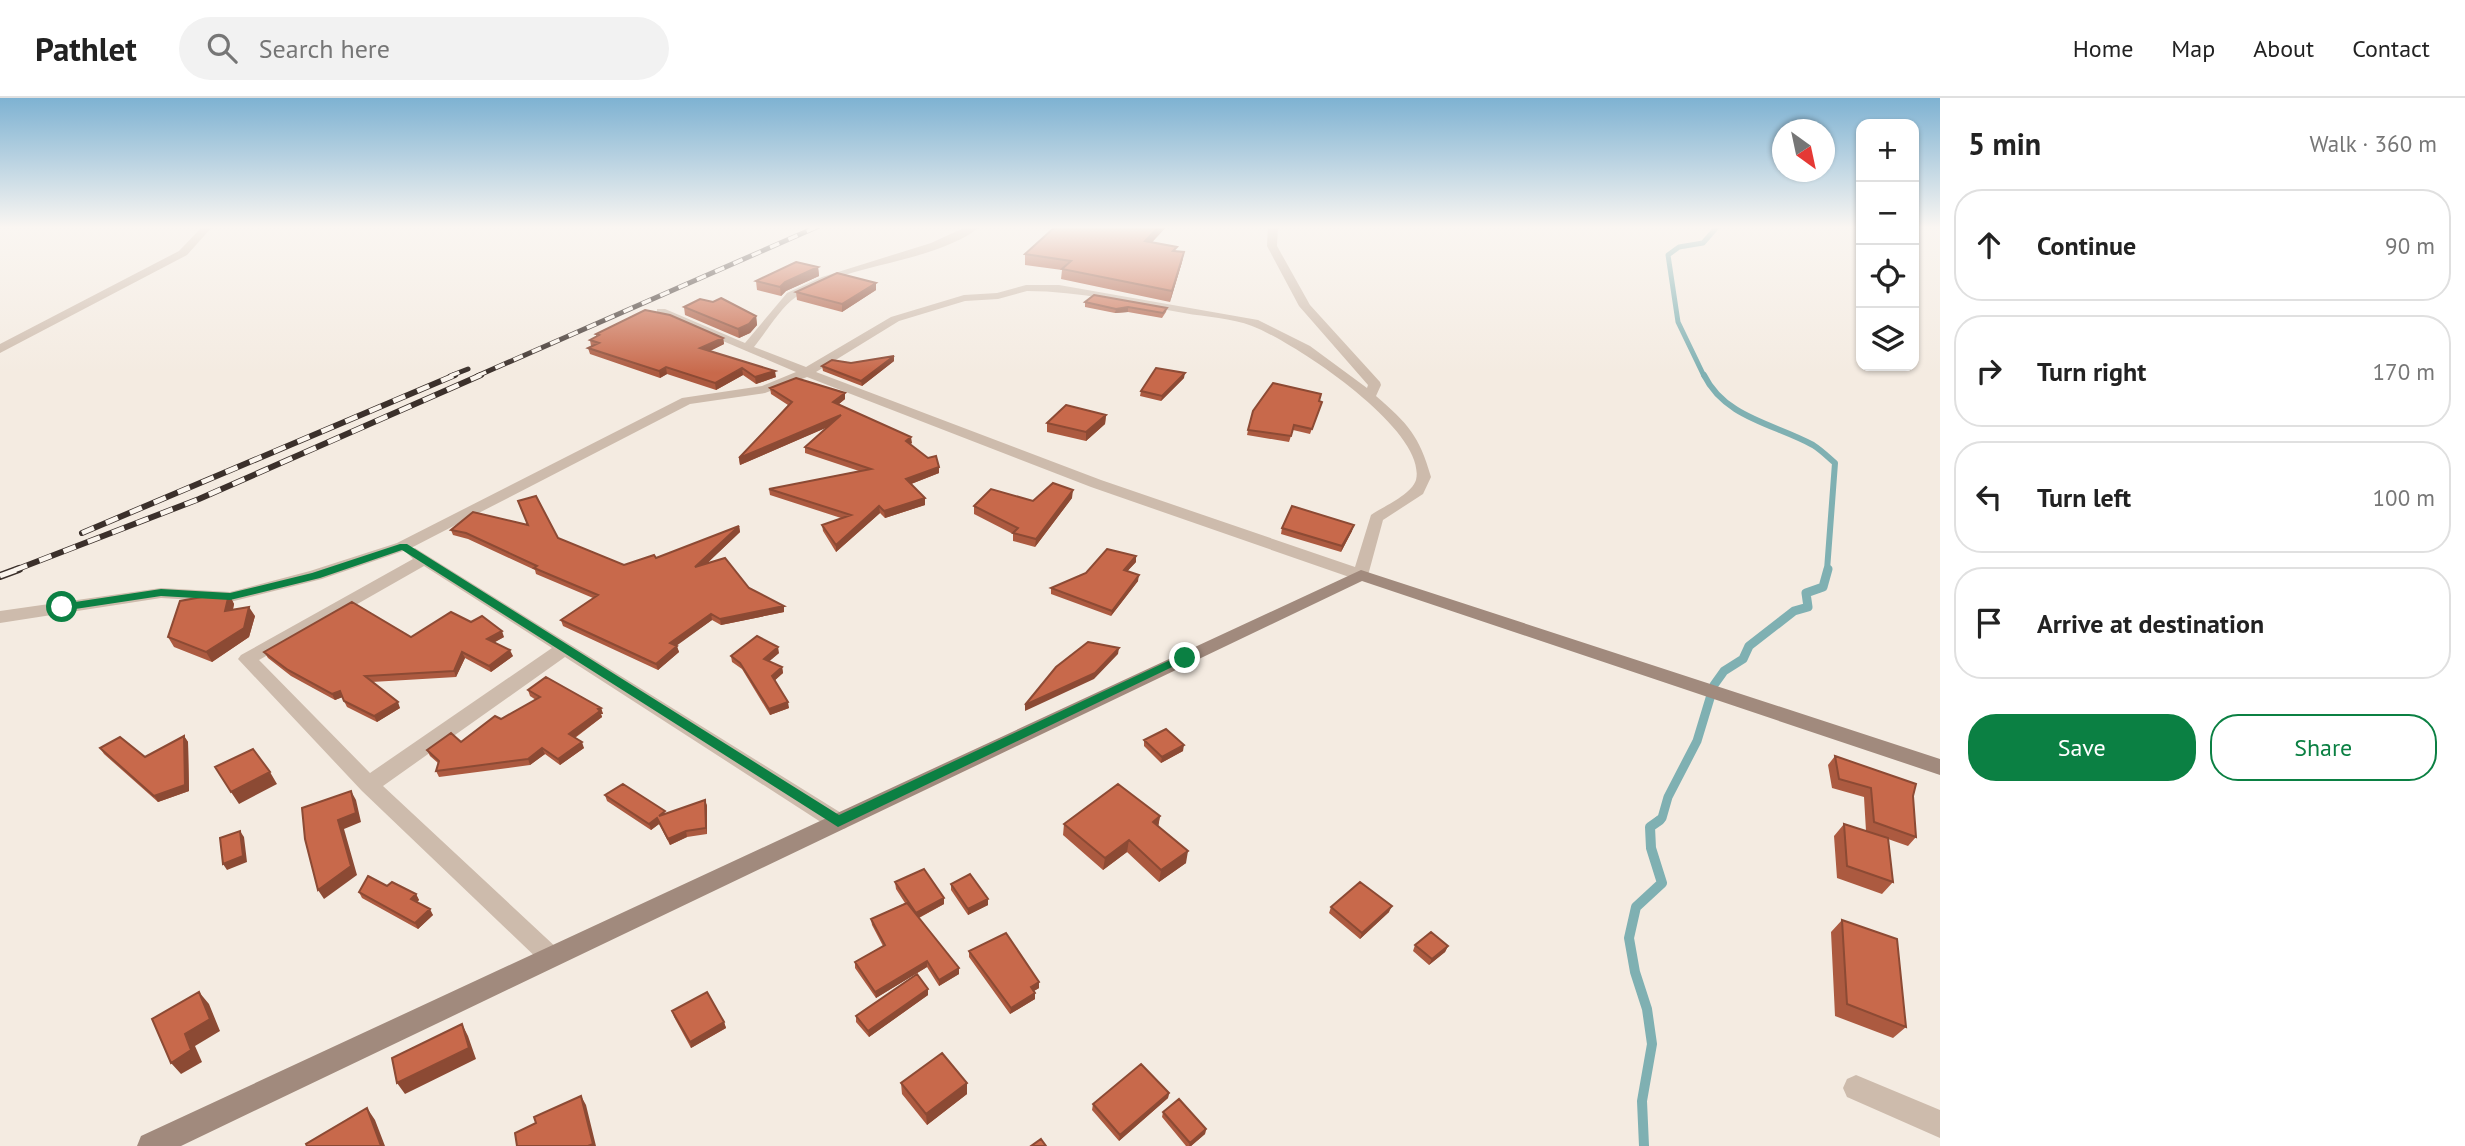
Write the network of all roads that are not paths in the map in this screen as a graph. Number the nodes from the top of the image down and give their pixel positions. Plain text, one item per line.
1 (141, 275) edge
2 (839, 275) edge
3 (1286, 275) edge
4 (662, 311) edge
5 (0, 349) edge
6 (747, 349) junction
7 (805, 373) junction
8 (1369, 397) junction
9 (403, 546) junction
10 (424, 559) junction
11 (1361, 575) junction
12 (0, 617) edge
13 (565, 648) junction
14 (1940, 767) edge
15 (369, 785) junction
16 (838, 822) junction
17 (551, 957) junction
18 (1856, 1088) dead end
19 (1940, 1124) edge
20 (151, 1146) edge

1 - 5 street
2 - 6 street
3 - 8 street
4 - 6 street
6 - 7 street
7 - 8 street
7 - 9 street
7 - 11 street
8 - 11 street
9 - 10 street
9 - 12 street
10 - 13 street
10 - 15 street
11 - 14 main road
11 - 16 main road
13 - 15 street
13 - 16 street
15 - 17 street
16 - 17 main road
17 - 20 main road
18 - 19 street

